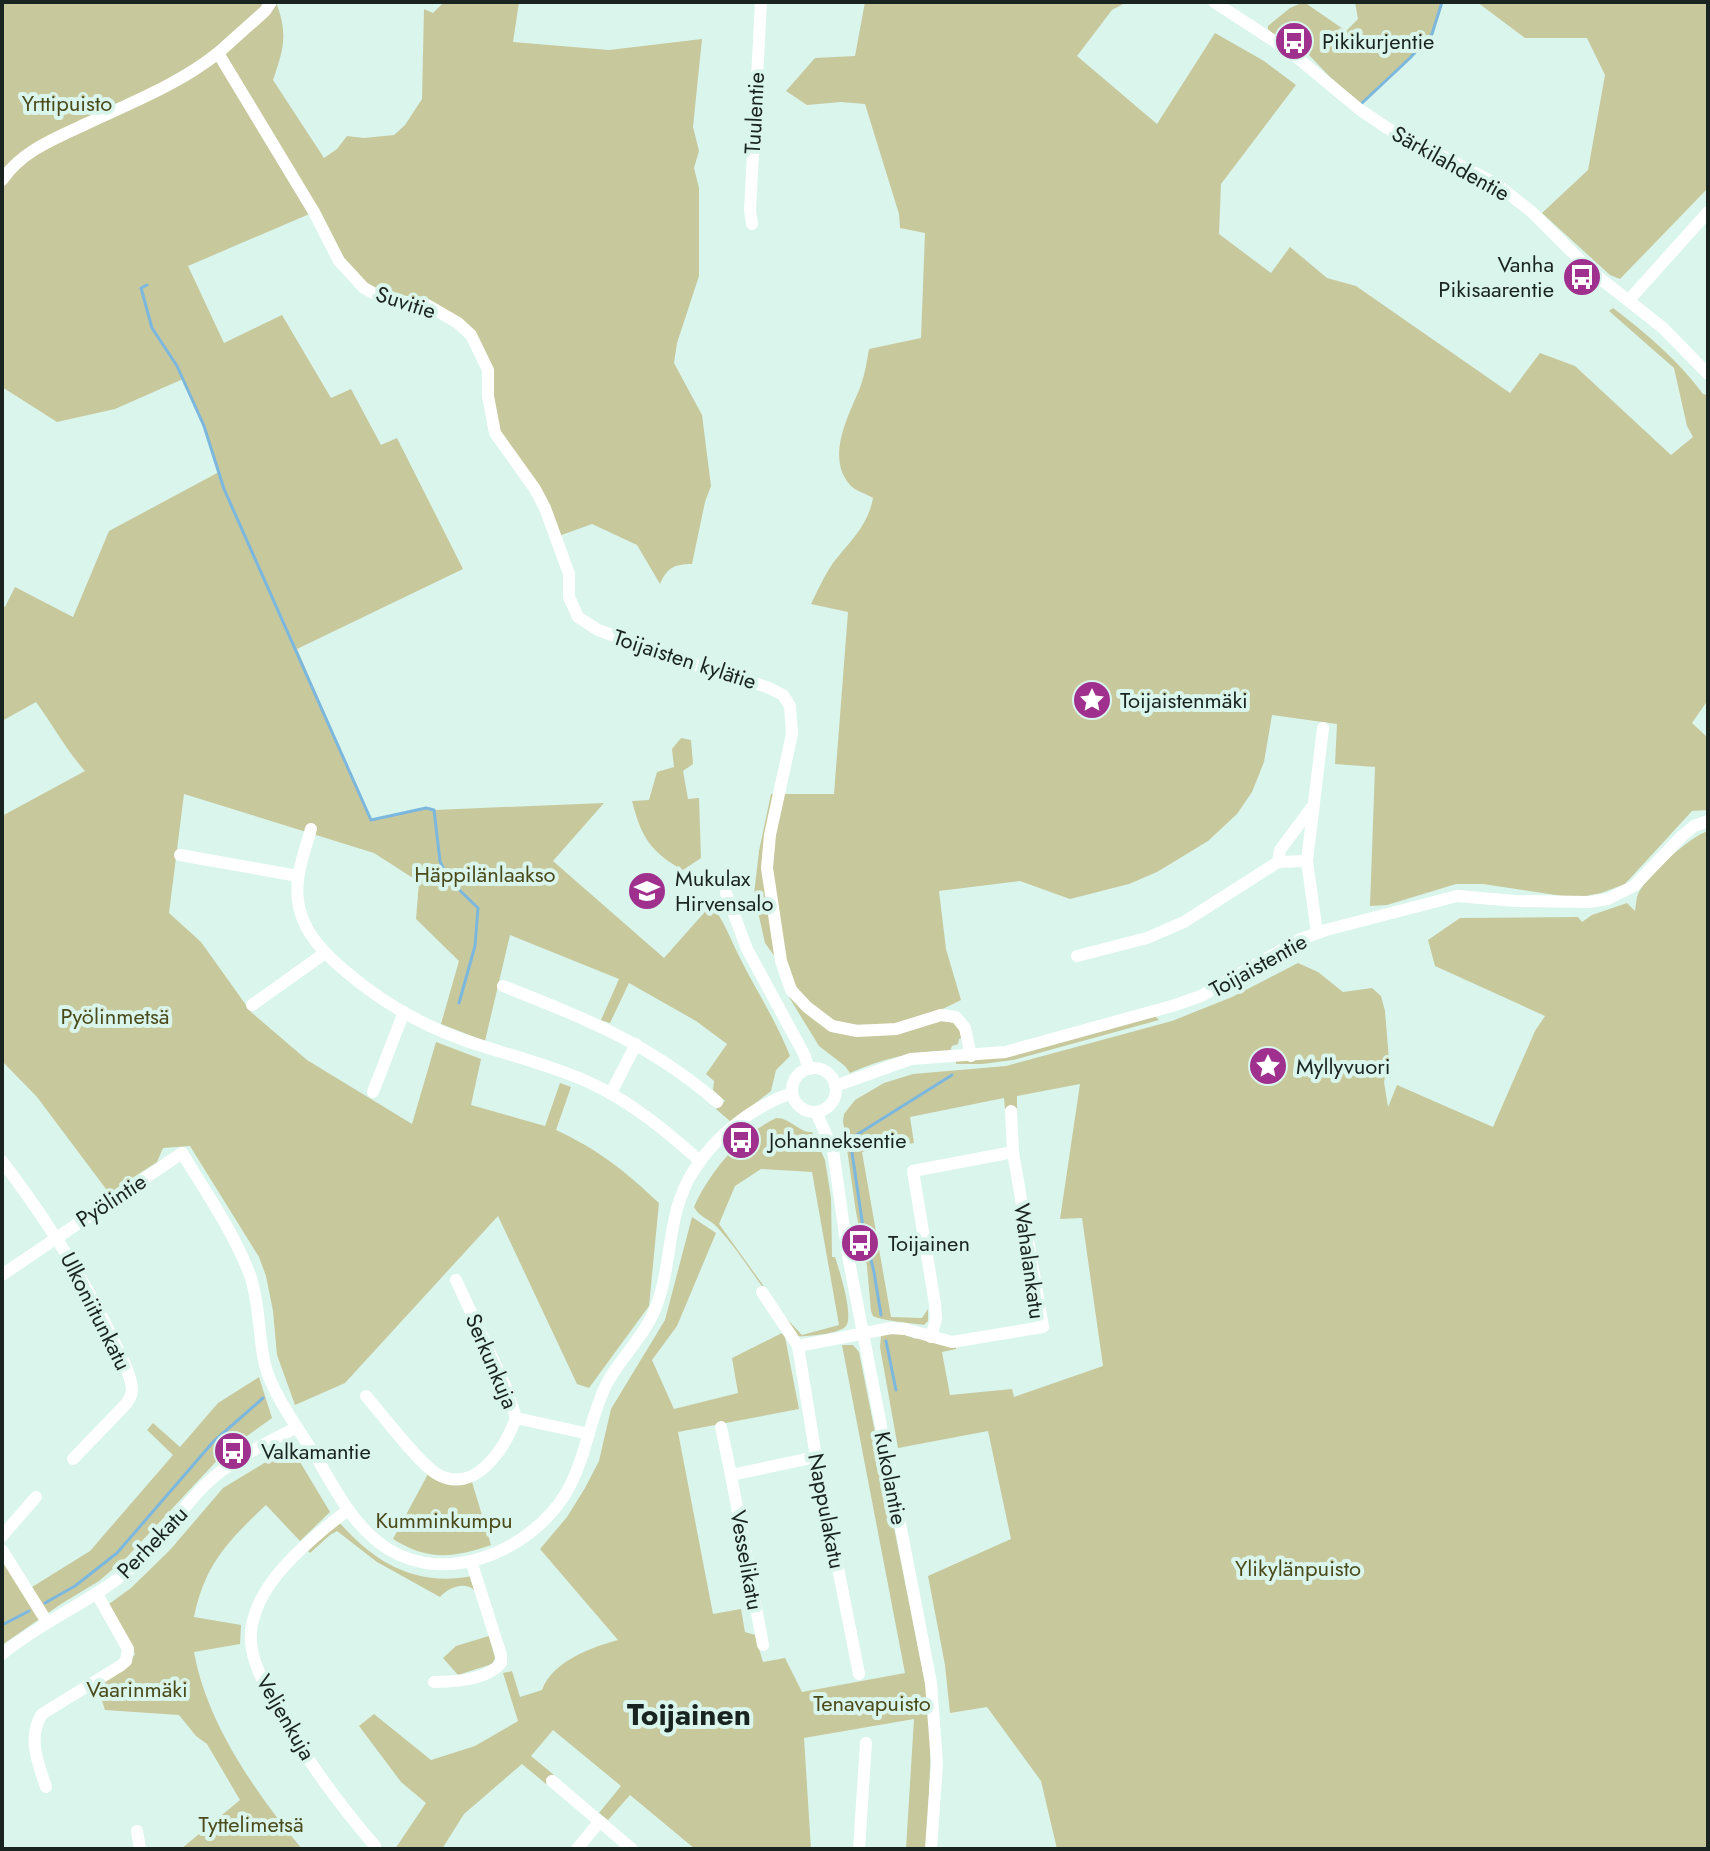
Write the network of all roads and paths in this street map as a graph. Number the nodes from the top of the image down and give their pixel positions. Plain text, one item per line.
1 (271, 2) edge
2 (761, 2) edge
3 (1214, 2) edge
4 (218, 53) junction
5 (2, 180) edge
6 (1708, 212) edge
7 (752, 224) dead end
8 (1629, 300) junction
9 (1708, 374) edge
10 (556, 537) joint
11 (1323, 728) dead end
12 (1312, 807) junction
13 (1708, 821) edge
14 (311, 829) dead end
15 (180, 855) dead end
16 (1307, 861) junction
17 (1278, 862) junction
18 (298, 876) junction
19 (726, 893) dead end
20 (1317, 933) junction
21 (325, 953) junction
22 (1077, 956) dead end
23 (503, 986) dead end
24 (252, 1005) dead end
25 (404, 1012) junction
26 (636, 1044) junction
27 (971, 1056) junction
28 (809, 1069) junction
29 (835, 1086) junction
30 (373, 1092) dead end
31 (611, 1093) junction
32 (792, 1093) junction
33 (717, 1102) dead end
34 (1011, 1111) dead end
35 (816, 1112) junction
36 (1013, 1152) junction
37 (2, 1161) edge
38 (700, 1161) junction
39 (57, 1237) junction
40 (2, 1275) edge
41 (456, 1280) dead end
42 (762, 1292) dead end
43 (863, 1333) junction
44 (931, 1337) junction
45 (798, 1346) junction
46 (366, 1396) dead end
47 (516, 1418) junction
48 (297, 1427) junction
49 (721, 1427) dead end
50 (589, 1434) junction
51 (816, 1457) junction
52 (73, 1459) dead end
53 (731, 1475) junction
54 (36, 1497) dead end
55 (348, 1510) junction
56 (2, 1536) edge
57 (2, 1550) edge
58 (471, 1561) junction
59 (97, 1594) junction
60 (47, 1622) junction
61 (763, 1645) dead end
62 (2, 1654) edge
63 (859, 1674) dead end
64 (434, 1682) dead end
65 (866, 1743) dead end
66 (552, 1781) dead end
67 (46, 1787) dead end
68 (599, 1822) junction
69 (137, 1831) dead end
70 (375, 1846) dead end
71 (140, 1849) edge
72 (577, 1849) edge
73 (632, 1849) edge
74 (859, 1849) edge
75 (931, 1849) edge

1 - 4 street
2 - 7 street, Tuulentie
3 - 8 street, Särkilahdentie
4 - 5 street
4 - 10 street, Suvitie
6 - 8 street
8 - 9 street, Särkilahdentie
10 - 27 street, Toijaisten kylätie
11 - 12 street
12 - 16 street
12 - 17 street
13 - 20 street, Toijaistentie
14 - 18 street
15 - 18 street
16 - 17 street
16 - 20 street
17 - 22 street
18 - 21 street
19 - 28 street
20 - 27 street, Toijaistentie
21 - 24 street
21 - 25 street
23 - 26 street
25 - 30 street
25 - 31 street
26 - 31 street
26 - 33 street
27 - 29 street, Toijaistentie
28 - 29 street
28 - 32 street
29 - 35 street
31 - 38 street
32 - 35 street
32 - 38 street
34 - 36 street, Wahalankatu
35 - 43 street, Kukolantie
36 - 44 street
36 - 44 street, Wahalankatu
37 - 39 street, Ulkoniitunkatu
38 - 50 street
39 - 40 street, Pyölintie
39 - 48 street, Pyölintie
39 - 52 street, Ulkoniitunkatu
41 - 47 street, Serkunkuja
42 - 45 street, Nappulakatu
43 - 44 street, Wahalankatu
43 - 45 street
43 - 75 street, Kukolantie
45 - 51 street, Nappulakatu
46 - 47 street
47 - 50 street, Serkunkuja
48 - 55 street
48 - 59 street, Perhekatu
49 - 53 street, Vesselikatu
50 - 58 street
51 - 53 street
51 - 63 street, Nappulakatu
53 - 61 street, Vesselikatu
54 - 56 street
55 - 58 street
55 - 70 street, Veljenkuja
57 - 60 street
58 - 64 street
59 - 60 street, Perhekatu
59 - 67 street
60 - 62 street, Perhekatu
65 - 74 street
66 - 68 street
68 - 72 street
68 - 73 street
69 - 71 street

